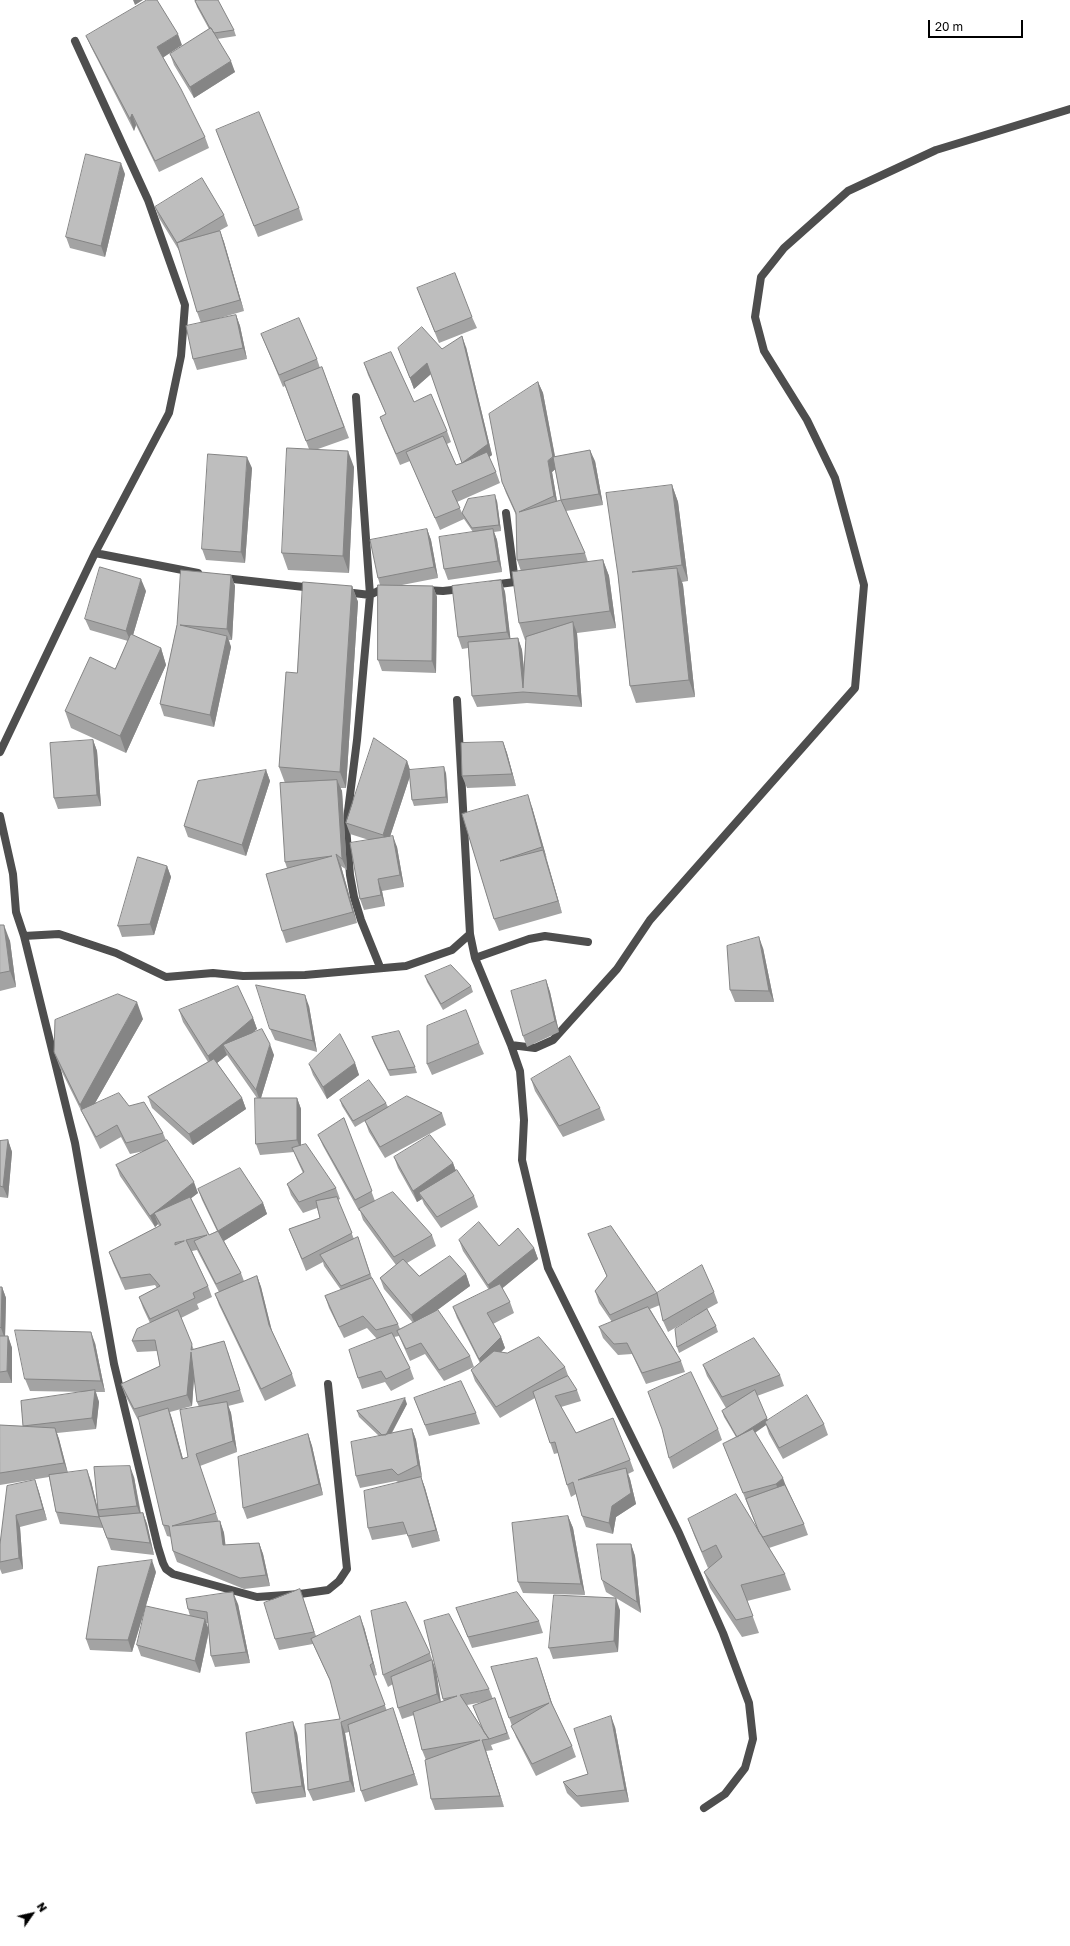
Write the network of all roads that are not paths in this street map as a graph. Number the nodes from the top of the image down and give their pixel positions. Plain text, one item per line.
1 (75, 41) dead end
2 (1070, 109) edge
3 (356, 397) dead end
4 (506, 513) dead end
5 (95, 553) junction
6 (203, 574) edge
7 (218, 577) edge
8 (528, 580) edge
9 (515, 586) junction
10 (325, 589) edge
11 (397, 589) edge
12 (420, 590) edge
13 (340, 591) edge
14 (370, 595) junction
15 (457, 700) dead end
16 (0, 752) edge
17 (0, 816) edge
18 (470, 934) junction
19 (24, 936) junction
20 (588, 942) dead end
21 (475, 958) junction
22 (380, 967) junction
23 (511, 1045) junction
24 (328, 1384) dead end
25 (704, 1808) dead end

1 - 5 street
2 - 23 street
3 - 14 street
4 - 9 street
5 - 6 street
5 - 16 street
7 - 10 street
8 - 9 street
9 - 12 street
11 - 14 street
13 - 14 street
14 - 22 street
15 - 18 street
17 - 19 street
18 - 21 street
18 - 22 street
19 - 22 street
19 - 24 street
20 - 21 street
21 - 23 street
23 - 25 street

